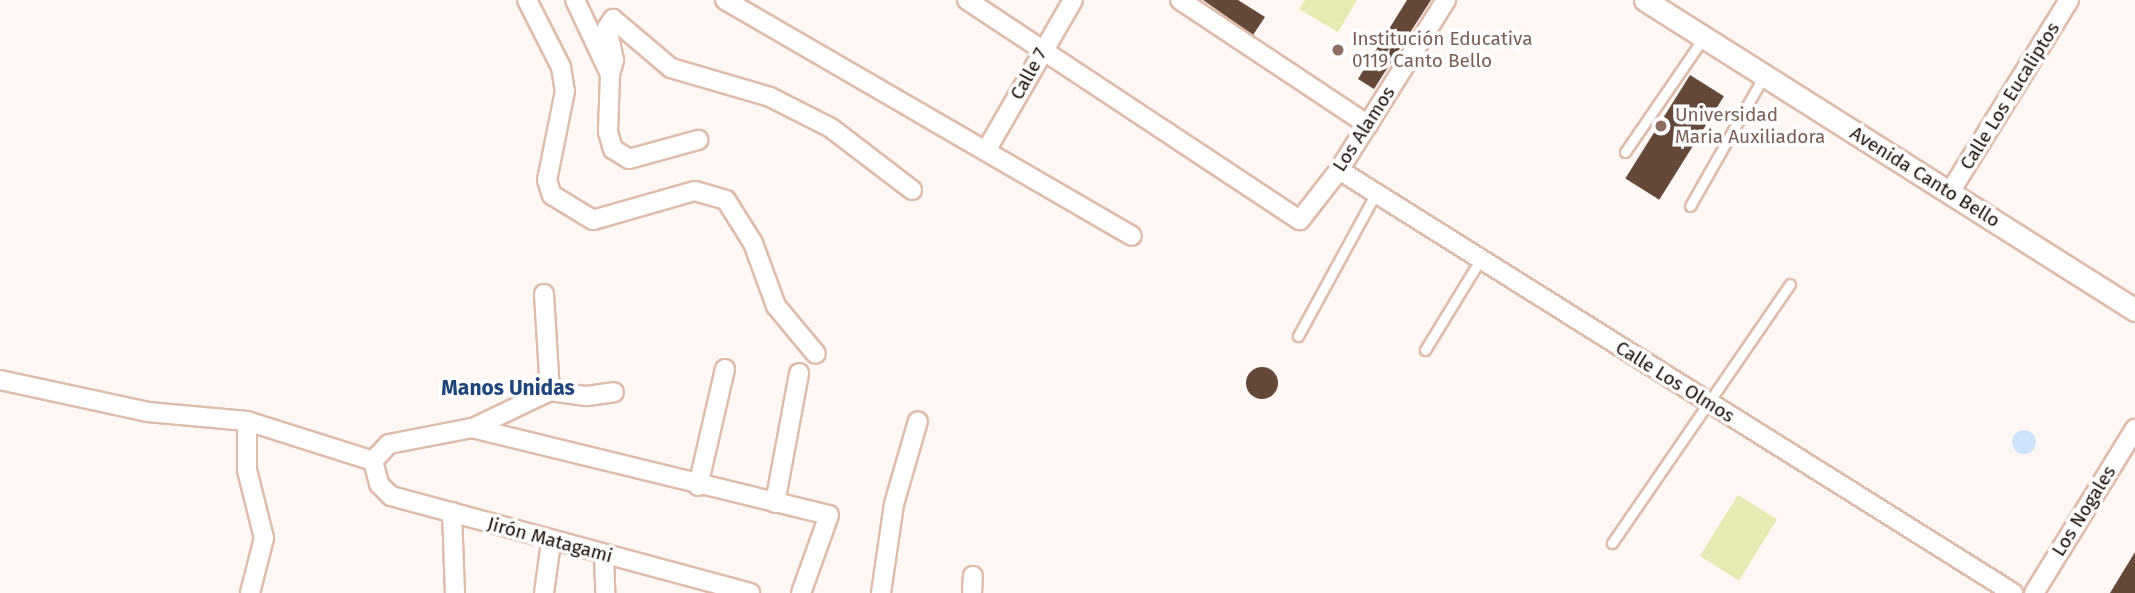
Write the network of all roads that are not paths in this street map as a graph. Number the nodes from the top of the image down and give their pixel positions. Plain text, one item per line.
1 (527, 0) edge
2 (575, 0) edge
3 (725, 0) edge
4 (967, 0) edge
5 (1073, 0) edge
6 (1180, 0) edge
7 (1446, 0) edge
8 (1645, 0) edge
9 (2069, 0) edge
10 (1704, 37) junction
11 (1044, 46) junction
12 (610, 74) junction
13 (1764, 76) junction
14 (1368, 125) junction
15 (698, 141) dead end
16 (987, 149) junction
17 (1625, 152) dead end
18 (1339, 170) junction
19 (912, 190) dead end
20 (1950, 192) junction
21 (1374, 195) junction
22 (1690, 206) dead end
23 (1132, 236) dead end
24 (1480, 260) junction
25 (1790, 284) dead end
26 (544, 294) dead end
27 (2135, 310) edge
28 (1298, 336) dead end
29 (1425, 350) dead end
30 (816, 354) dead end
31 (725, 369) dead end
32 (799, 373) dead end
33 (0, 380) edge
34 (550, 391) junction
35 (614, 392) dead end
36 (1707, 402) junction
37 (247, 421) junction
38 (918, 421) dead end
39 (472, 428) junction
40 (2135, 429) edge
41 (373, 461) junction
42 (698, 486) junction
43 (775, 503) junction
44 (452, 512) junction
45 (551, 542) junction
46 (1612, 543) dead end
47 (604, 555) junction
48 (703, 587) edge
49 (250, 593) edge
50 (455, 593) edge
51 (544, 593) edge
52 (605, 593) edge
53 (750, 593) edge
54 (801, 593) edge
55 (881, 593) edge
56 (2012, 593) edge
57 (2034, 593) edge

1 - 30 street
2 - 12 street
3 - 16 street
4 - 11 street
5 - 11 street, Calle 7
6 - 14 street
7 - 14 street, Los Alamos
8 - 10 street, Avenida Canto Bello
9 - 20 street, Calle Los Eucaliptos
10 - 13 street, Avenida Canto Bello
10 - 17 lane
11 - 16 street, Calle 7
11 - 18 street, Los Alamos
12 - 15 street
12 - 19 street
13 - 20 street, Avenida Canto Bello
13 - 22 lane
14 - 18 street, Los Alamos
16 - 23 street
18 - 21 street, Calle Los Olmos
20 - 27 street, Avenida Canto Bello
21 - 24 street, Calle Los Olmos
21 - 28 lane
24 - 29 lane
24 - 36 street, Calle Los Olmos
25 - 36 lane
26 - 34 street
31 - 42 street
32 - 43 street
33 - 37 street
34 - 35 street
34 - 39 street
36 - 46 lane
36 - 56 street, Calle Los Olmos
37 - 41 street
37 - 49 street
38 - 55 street
39 - 41 street
39 - 42 street
40 - 57 street, Los Nogales
41 - 44 street, Jirón Matagami
42 - 43 street
43 - 54 street
44 - 45 street, Jirón Matagami
44 - 50 street
45 - 47 street, Jirón Matagami
45 - 51 street
47 - 48 street, Jirón Matagami
47 - 52 street
48 - 53 street, Jirón Matagami

